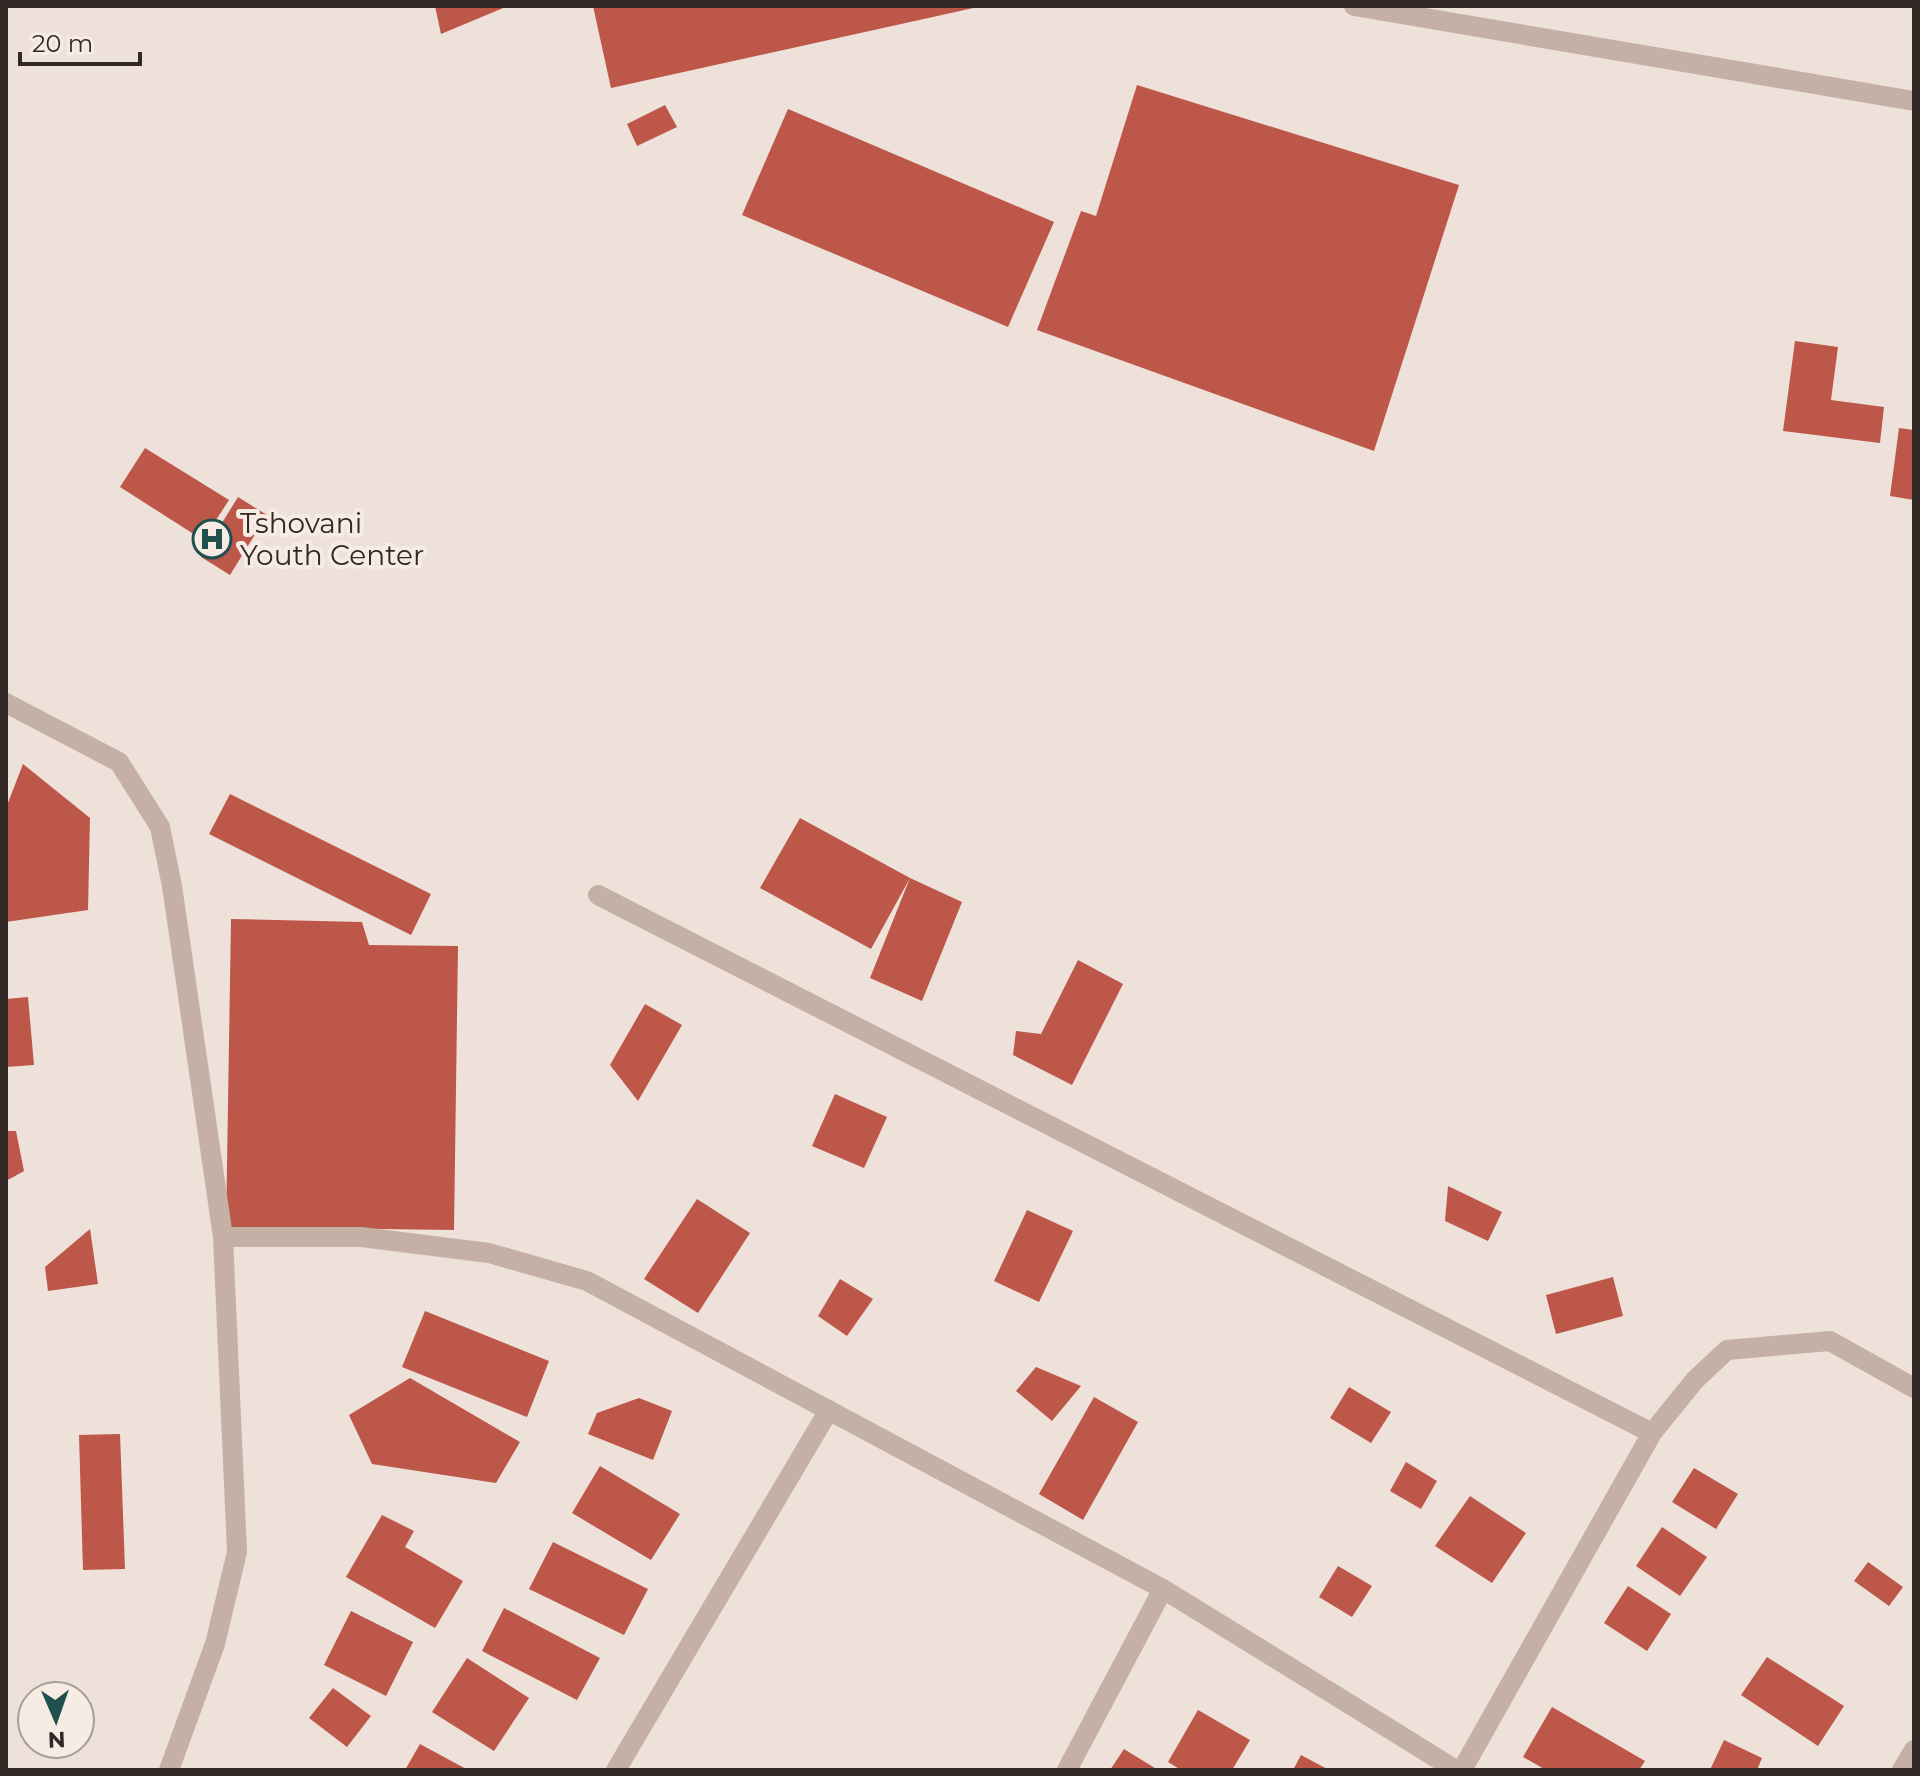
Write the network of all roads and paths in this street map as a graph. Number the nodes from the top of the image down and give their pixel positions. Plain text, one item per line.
1 (1354, 6) edge
2 (1914, 101) edge
3 (6, 703) edge
4 (598, 895) dead end
5 (223, 1237) junction
6 (1914, 1388) edge
7 (829, 1410) junction
8 (1652, 1433) junction
9 (1163, 1589) junction
10 (1914, 1750) edge
11 (169, 1770) edge
12 (616, 1770) edge
13 (1067, 1770) edge
14 (1456, 1770) edge
15 (1462, 1770) edge
16 (1902, 1770) edge

1 - 2 street
3 - 5 street
4 - 8 street
5 - 7 street
5 - 11 street
6 - 8 street
7 - 9 street
7 - 12 street
8 - 15 street
9 - 13 street
9 - 14 street
10 - 16 street

